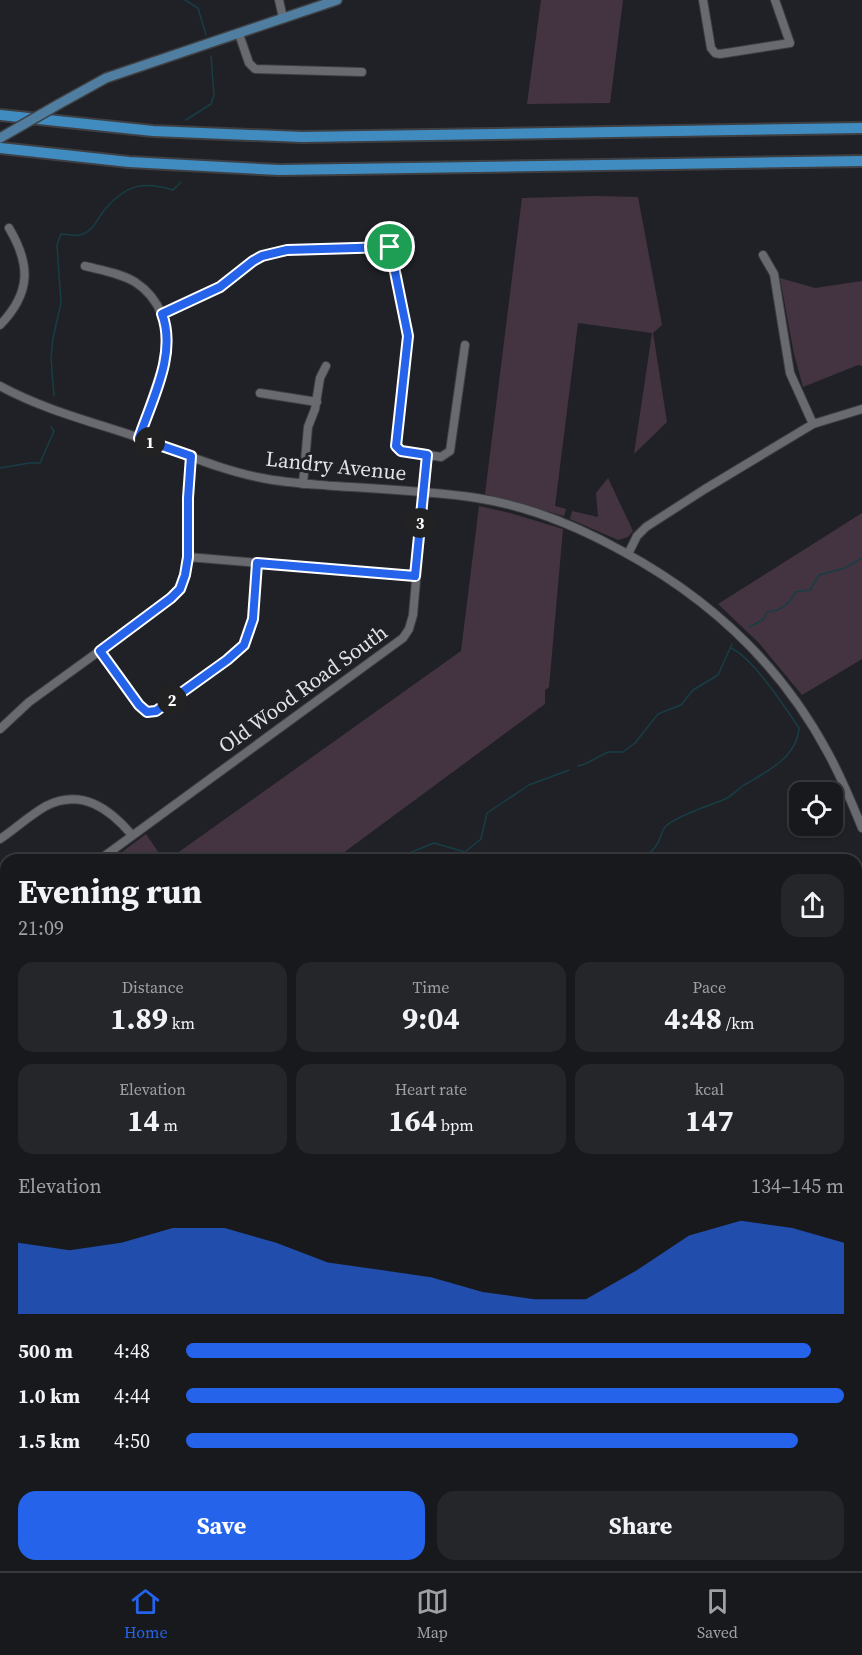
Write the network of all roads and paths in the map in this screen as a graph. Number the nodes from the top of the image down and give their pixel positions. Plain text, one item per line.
1 (279, 0) edge
2 (337, 0) edge
3 (704, 0) edge
4 (775, 0) edge
5 (284, 18) junction
6 (238, 34) junction
7 (362, 72) dead end
8 (0, 115) edge
9 (862, 128) edge
10 (0, 138) edge
11 (0, 148) edge
12 (862, 161) edge
13 (9, 228) dead end
14 (410, 238) dead end
15 (390, 247) junction
16 (763, 255) dead end
17 (85, 266) dead end
18 (162, 314) junction
19 (0, 325) edge
20 (465, 345) dead end
21 (326, 366) dead end
22 (0, 386) edge
23 (260, 393) dead end
24 (317, 402) junction
25 (862, 409) edge
26 (813, 424) junction
27 (139, 438) junction
28 (427, 455) junction
29 (191, 456) junction
30 (303, 483) junction
31 (423, 493) junction
32 (628, 554) junction
33 (188, 557) junction
34 (257, 563) junction
35 (415, 576) junction
36 (100, 651) junction
37 (0, 729) edge
38 (862, 828) edge
39 (132, 835) junction
40 (0, 839) edge
41 (107, 854) edge

1 - 5 street
2 - 5 main road
3 - 4 street
5 - 6 main road
6 - 7 street
6 - 10 main road, bridge
8 - 9 highway
11 - 12 highway
13 - 19 street
14 - 15 street
15 - 18 street
15 - 28 street
16 - 26 street
17 - 18 street
18 - 27 street
20 - 28 street
21 - 24 street
22 - 27 street, Landry Avenue
23 - 24 street
24 - 30 street
25 - 26 street
26 - 32 street
27 - 29 street, Landry Avenue
28 - 31 street, Old Wood Road South
29 - 30 street, Landry Avenue
29 - 33 street
30 - 31 street, Landry Avenue
31 - 32 street, Landry Avenue
31 - 35 street, Old Wood Road South
32 - 38 street, Landry Avenue
33 - 34 street
33 - 36 street
34 - 35 street
34 - 36 street
35 - 39 street, Old Wood Road South
36 - 37 street
39 - 40 street
39 - 41 street, Old Wood Road South

